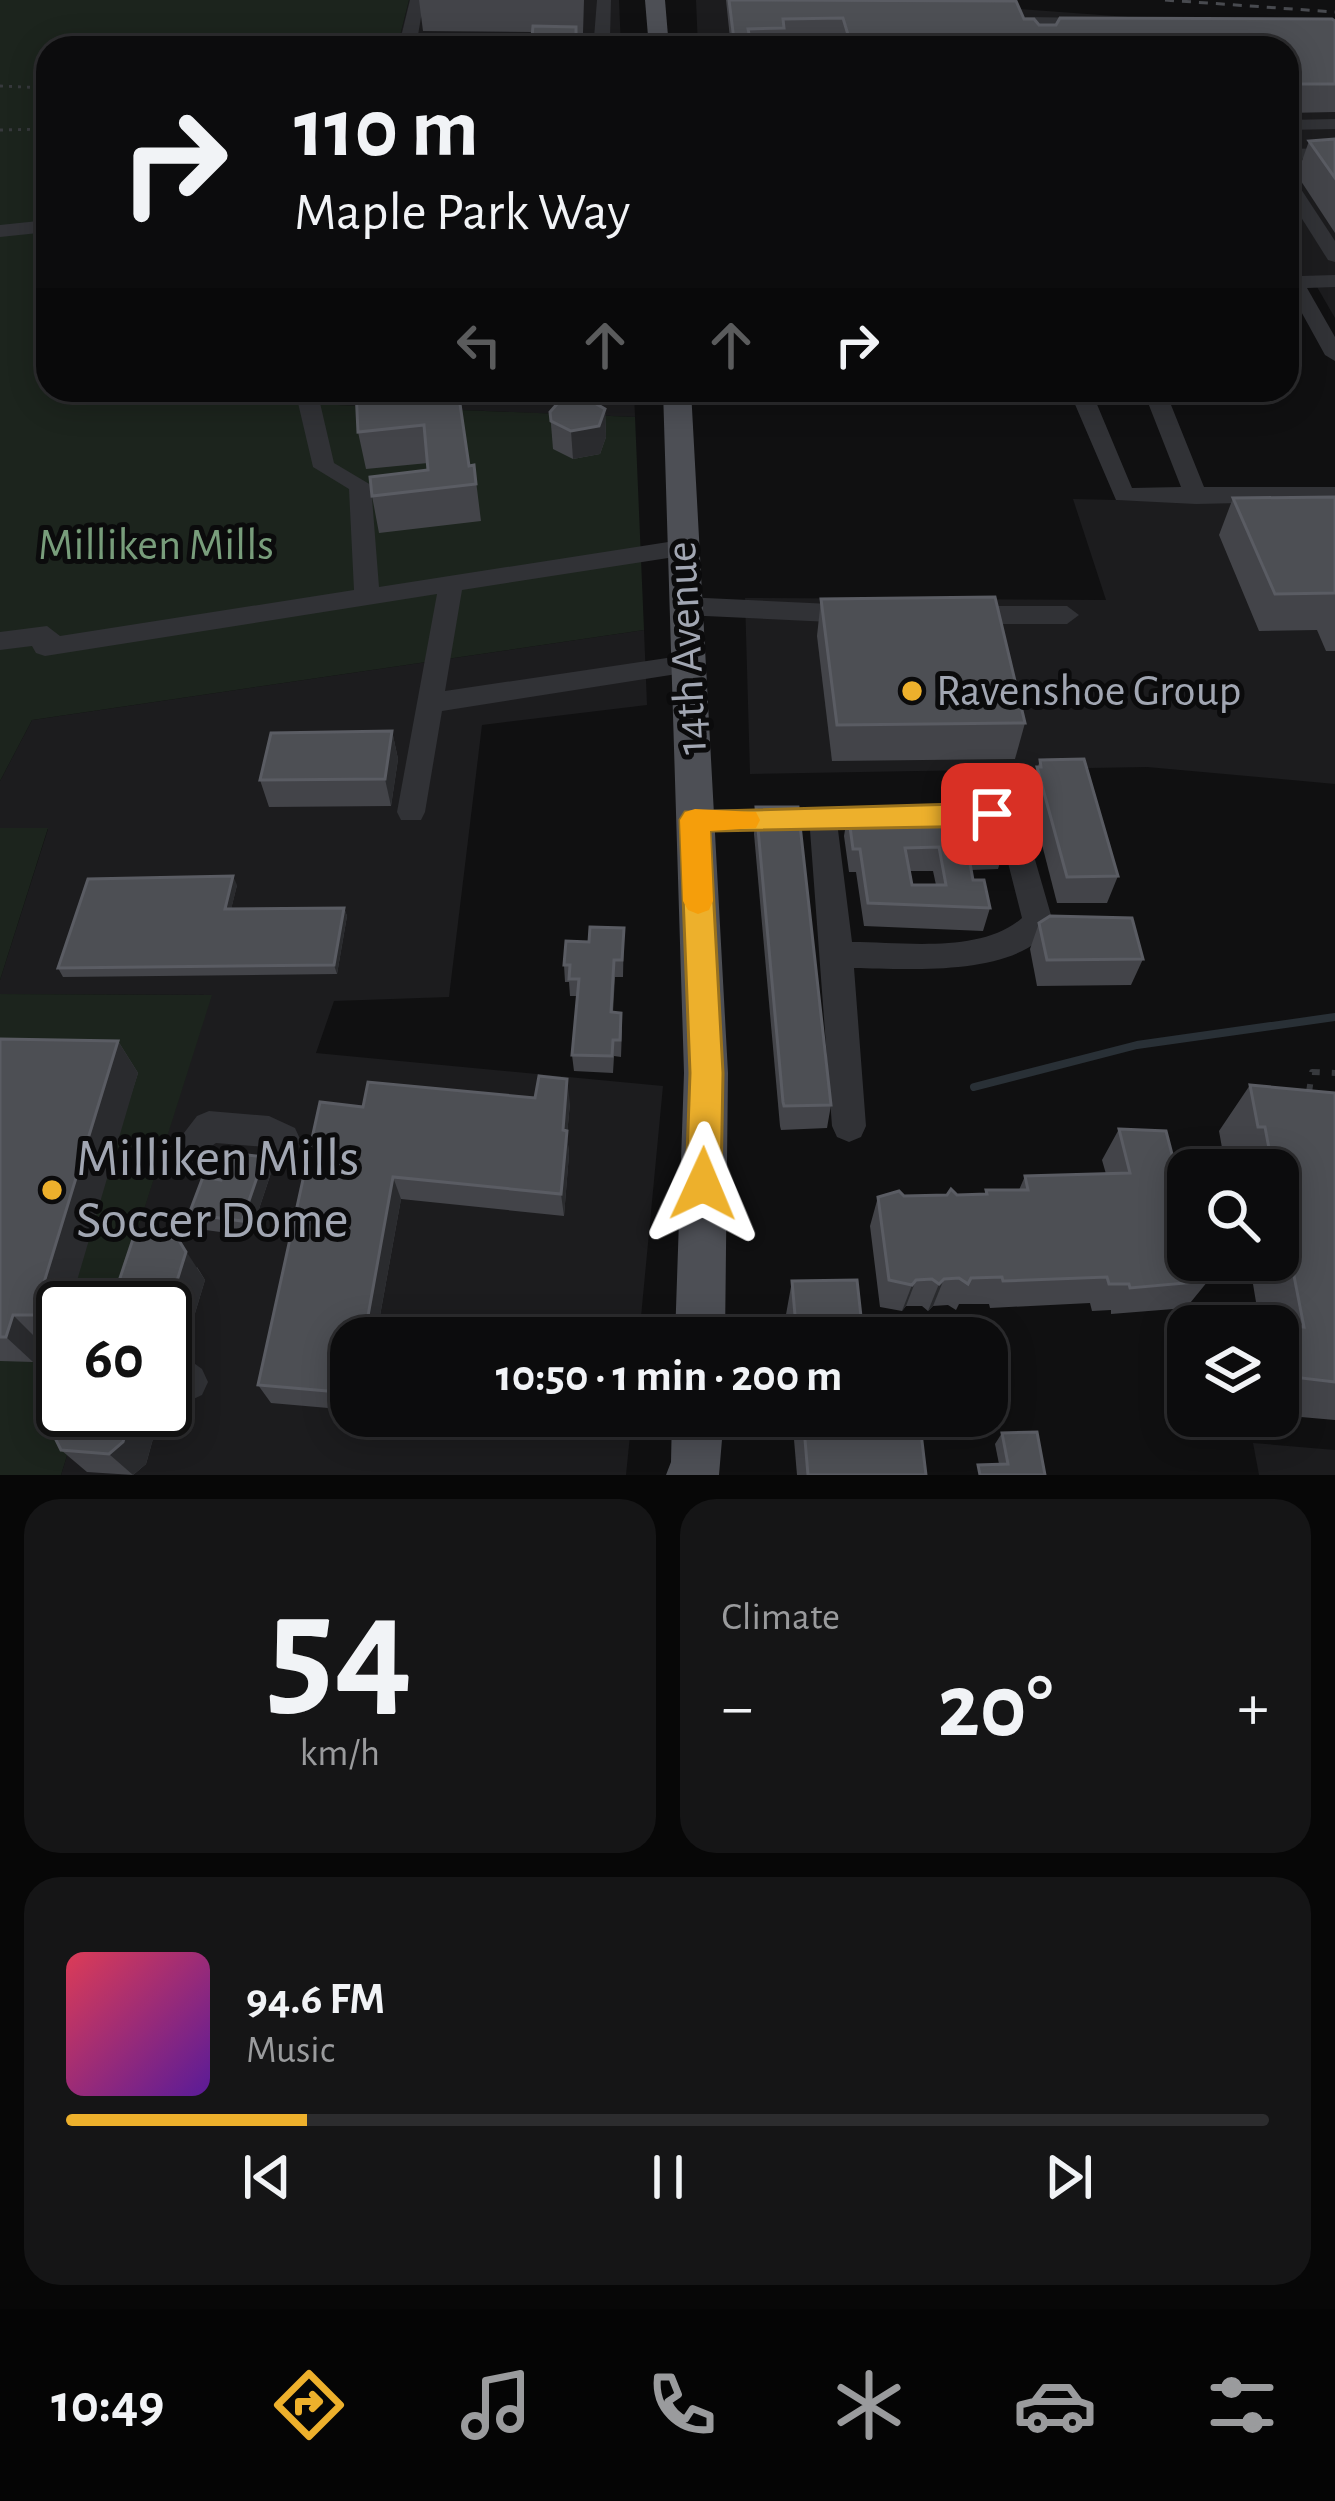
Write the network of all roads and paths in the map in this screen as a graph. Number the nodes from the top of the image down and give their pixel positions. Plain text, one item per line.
1 (417, 0) edge
2 (604, 0) edge
3 (655, 0) edge
4 (1115, 24) edge
5 (409, 36) edge
6 (598, 36) edge
7 (658, 36) edge
8 (1037, 36) edge
9 (0, 86) edge
10 (36, 88) edge
11 (1335, 124) edge
12 (1299, 125) edge
13 (36, 129) edge
14 (0, 130) edge
15 (1299, 141) edge
16 (1335, 141) edge
17 (1335, 153) edge
18 (1299, 154) edge
19 (1335, 164) edge
20 (1299, 166) edge
21 (1299, 201) edge
22 (36, 227) edge
23 (0, 231) edge
24 (1335, 260) edge
25 (1299, 276) edge
26 (1299, 280) edge
27 (1335, 281) edge
28 (1299, 294) edge
29 (1335, 356) edge
30 (309, 402) edge
31 (677, 402) edge
32 (1087, 402) edge
33 (1159, 402) edge
34 (1335, 494) edge
35 (1196, 497) junction
36 (681, 548) junction
37 (451, 584) junction
38 (368, 597) junction
39 (684, 605) junction
40 (880, 614) edge
41 (927, 614) edge
42 (1067, 615) dead end
43 (0, 641) edge
44 (687, 664) junction
45 (430, 703) junction
46 (411, 812) dead end
47 (695, 820) junction
48 (823, 820) junction
49 (1075, 921) edge
50 (1038, 922) junction
51 (838, 955) junction
52 (1335, 1073) edge
53 (1311, 1107) edge
54 (849, 1126) dead end
55 (283, 1139) dead end
56 (194, 1142) dead end
57 (700, 1317) edge

1 - 5 street
2 - 6 street
3 - 7 main road
4 - 8 street
9 - 10 path
11 - 12 street
13 - 14 path
15 - 16 street
17 - 18 street
19 - 20 street
21 - 24 street
22 - 23 street
24 - 25 street
26 - 27 street
28 - 29 street
30 - 38 street
31 - 36 main road, 14th Avenue
32 - 35 street
33 - 35 street
34 - 35 street
36 - 37 street
36 - 39 main road, 14th Avenue
37 - 38 street
37 - 45 street
38 - 43 street
39 - 40 street
39 - 44 main road, 14th Avenue
41 - 42 street
44 - 45 street
44 - 47 main road, 14th Avenue
45 - 46 street
47 - 48 street
47 - 57 main road, 14th Avenue
48 - 50 street
48 - 51 street
49 - 50 street
50 - 51 street
51 - 54 street
52 - 53 path
55 - 56 street

